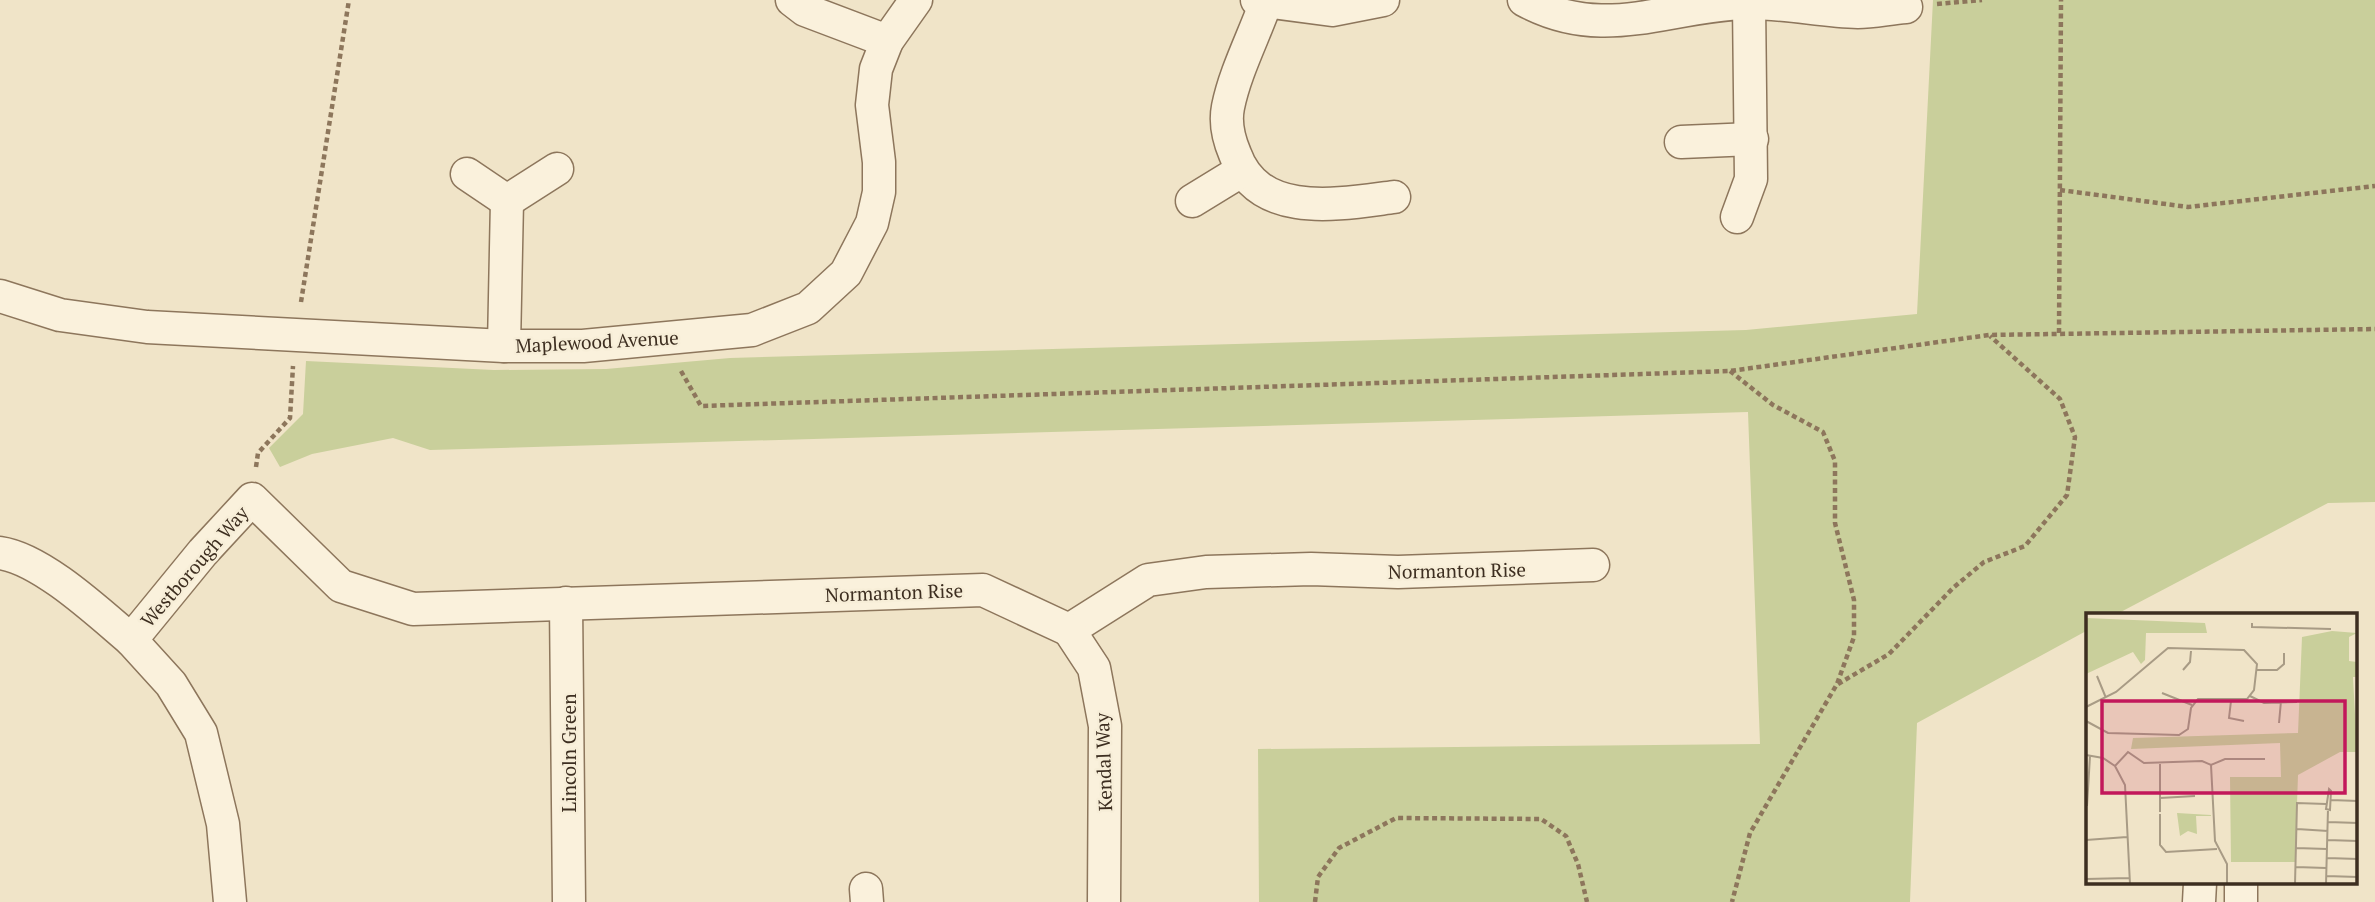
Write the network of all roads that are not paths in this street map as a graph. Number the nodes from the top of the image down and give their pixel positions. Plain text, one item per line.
1 (792, 0) edge
2 (916, 0) edge
3 (1383, 0) edge
4 (1524, 0) edge
5 (1262, 1) edge
6 (1749, 3) junction
7 (1906, 7) road end
8 (887, 41) junction
9 (1752, 139) junction
10 (1681, 142) dead end
11 (557, 169) dead end
12 (1241, 171) junction
13 (467, 174) dead end
14 (1394, 197) dead end
15 (507, 201) junction
16 (1192, 201) dead end
17 (1737, 217) dead end
18 (0, 296) edge
19 (504, 346) junction
20 (252, 499) joint
21 (0, 553) edge
22 (1593, 565) dead end
23 (566, 603) junction
24 (1069, 631) junction
25 (131, 640) junction
26 (2200, 884) edge
27 (2241, 884) edge
28 (230, 902) edge
29 (569, 902) edge
30 (1104, 902) edge
31 (2199, 902) edge
32 (2241, 902) edge

1 - 8 street
2 - 8 street, Maplewood Avenue
3 - 5 street
4 - 6 street
5 - 12 street
6 - 7 street
6 - 9 street
8 - 19 street, Maplewood Avenue
9 - 10 street
9 - 17 street
11 - 15 street
12 - 14 street
12 - 16 street
13 - 15 street
15 - 19 street
18 - 19 street, Maplewood Avenue
20 - 23 street, Normanton Rise
20 - 25 street, Westborough Way
21 - 25 street, Westborough Way
22 - 24 street, Normanton Rise
23 - 24 street, Normanton Rise
23 - 29 street, Lincoln Green
24 - 30 street, Kendal Way
25 - 28 street
26 - 31 street
27 - 32 street

